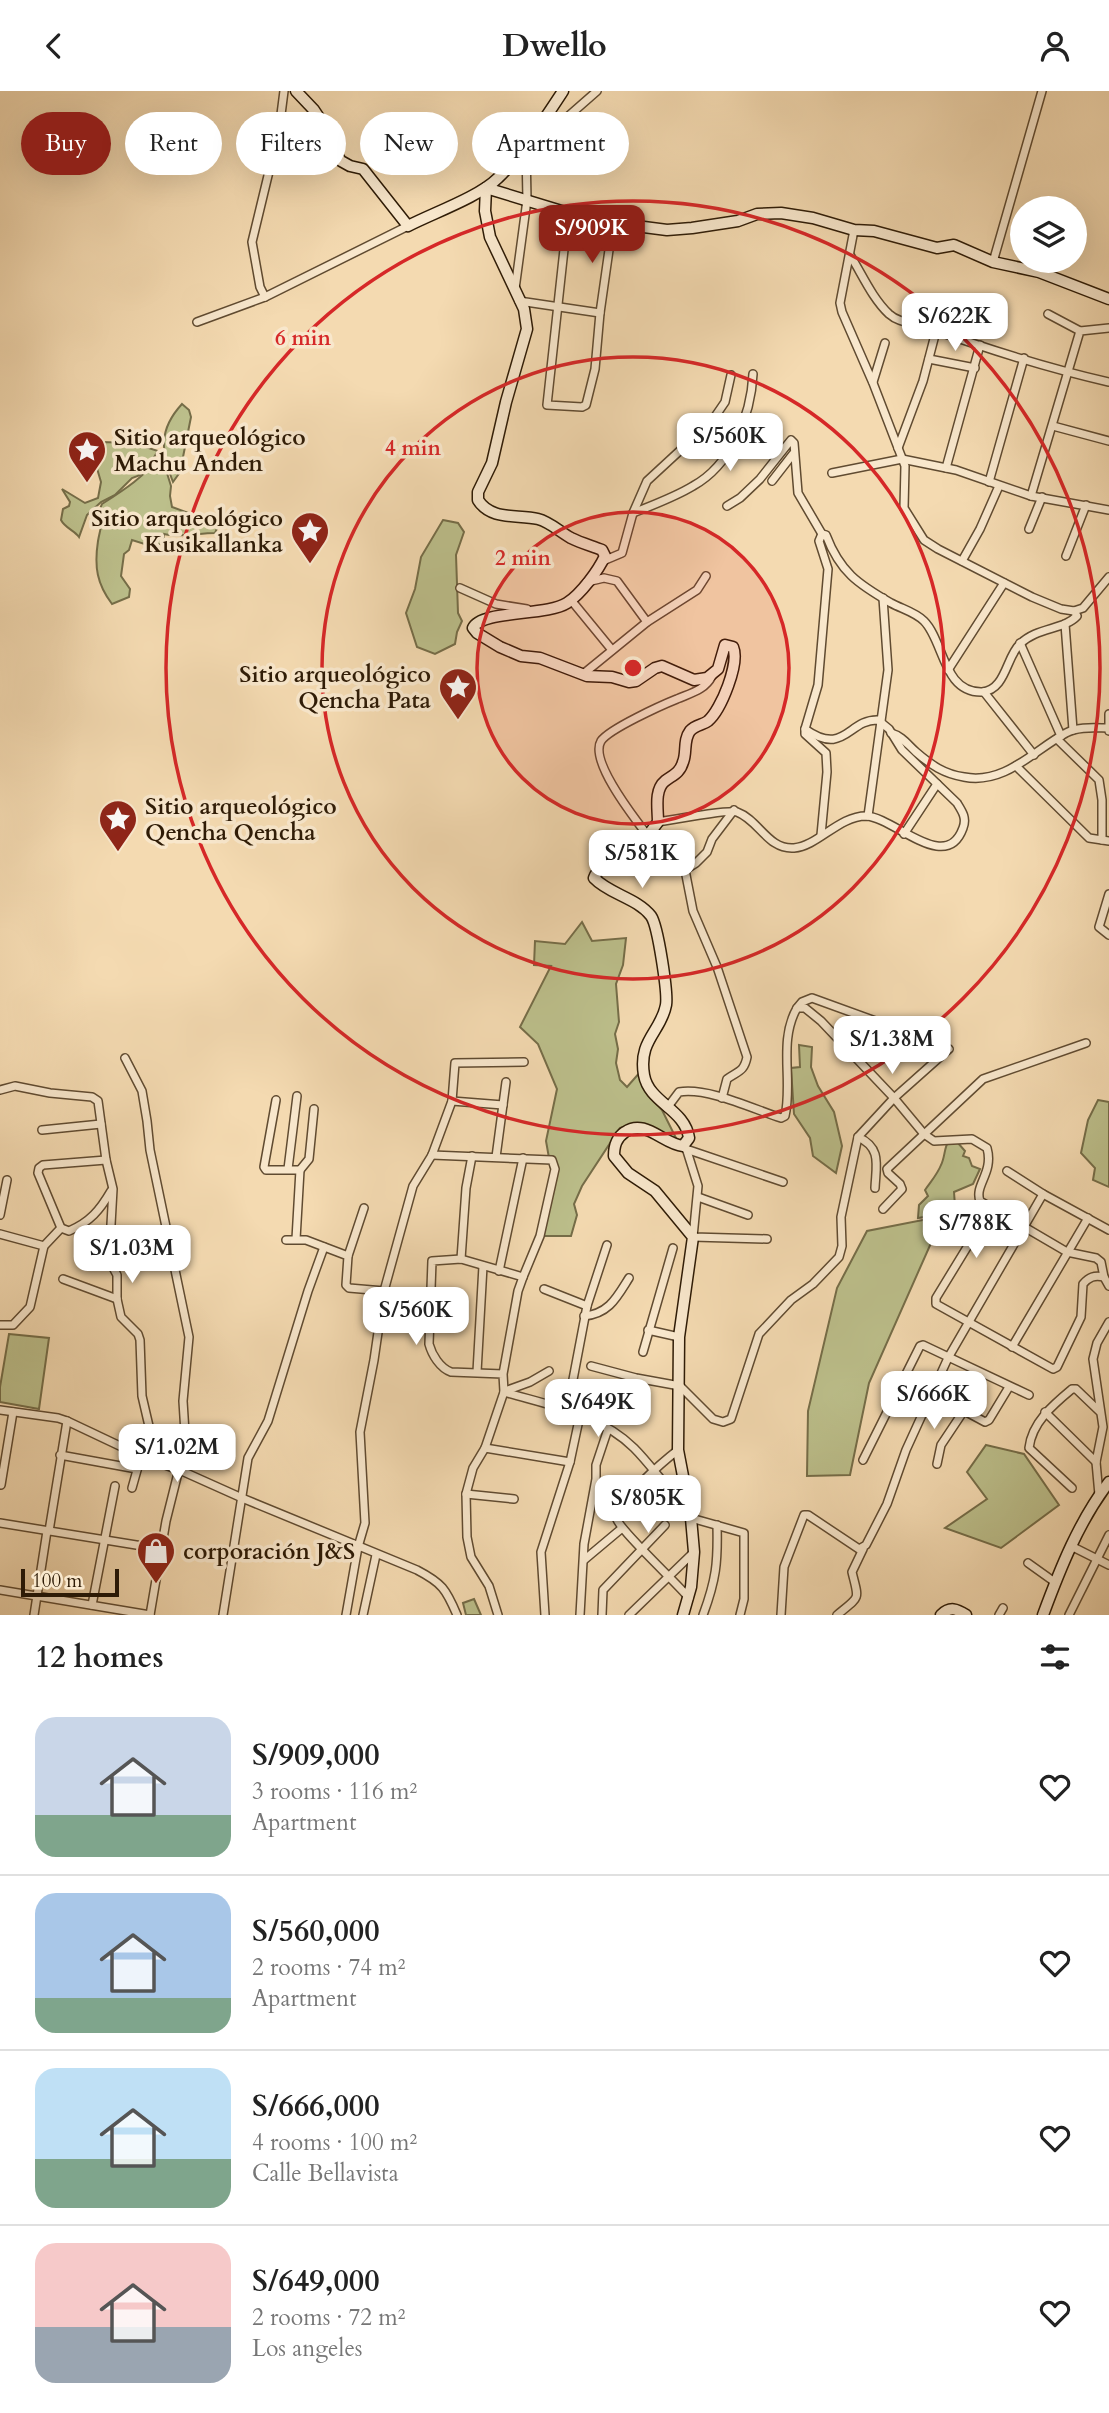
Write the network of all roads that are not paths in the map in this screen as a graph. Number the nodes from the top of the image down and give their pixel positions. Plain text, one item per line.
1 (284, 91) edge
2 (296, 91) edge
3 (563, 91) edge
4 (597, 91) edge
5 (1042, 91) edge
6 (549, 112) edge
7 (573, 112) edge
8 (501, 175) edge
9 (524, 175) edge
10 (486, 188) junction
11 (527, 200) junction
12 (568, 213) junction
13 (613, 222) junction
14 (408, 226) junction
15 (853, 230) junction
16 (850, 254) junction
17 (993, 261) junction
18 (515, 289) junction
19 (265, 297) junction
20 (1109, 299) edge
21 (519, 301) junction
22 (558, 307) junction
23 (600, 313) junction
24 (1048, 314) dead end
25 (197, 322) dead end
26 (1109, 328) edge
27 (936, 331) junction
28 (1080, 331) junction
29 (885, 343) dead end
30 (980, 345) junction
31 (1024, 358) junction
32 (929, 359) junction
33 (975, 367) junction
34 (1066, 373) junction
35 (730, 375) dead end
36 (753, 375) dead end
37 (1109, 382) edge
38 (873, 383) junction
39 (1053, 426) junction
40 (1109, 441) edge
41 (898, 448) junction
42 (793, 453) junction
43 (902, 459) junction
44 (946, 468) junction
45 (832, 473) dead end
46 (772, 481) dead end
47 (989, 482) junction
48 (999, 486) junction
49 (1031, 496) junction
50 (1042, 497) junction
51 (1086, 505) junction
52 (727, 506) dead end
53 (1109, 510) edge
54 (633, 513) junction
55 (1029, 529) dead end
56 (822, 534) junction
57 (1066, 556) dead end
58 (603, 561) junction
59 (962, 561) junction
60 (706, 576) dead end
61 (1109, 577) edge
62 (587, 583) junction
63 (1004, 583) junction
64 (460, 589) dead end
65 (883, 598) junction
66 (571, 600) junction
67 (552, 608) junction
68 (1074, 611) junction
69 (647, 622) junction
70 (1065, 624) junction
71 (1020, 643) junction
72 (612, 650) junction
73 (948, 670) junction
74 (713, 674) junction
75 (582, 675) junction
76 (984, 692) junction
77 (1109, 714) edge
78 (882, 722) junction
79 (805, 729) junction
80 (1109, 729) edge
81 (1073, 730) junction
82 (890, 732) junction
83 (1059, 738) junction
84 (1034, 755) junction
85 (1016, 766) junction
86 (937, 784) junction
87 (734, 810) junction
88 (868, 816) junction
89 (658, 822) junction
90 (904, 834) junction
91 (821, 835) junction
92 (648, 836) junction
93 (1105, 840) edge
94 (1109, 894) edge
95 (1109, 935) edge
96 (796, 1008) junction
97 (914, 1035) dead end
98 (1086, 1043) dead end
99 (948, 1049) dead end
100 (125, 1058) dead end
101 (524, 1062) dead end
102 (506, 1082) dead end
103 (1, 1090) edge
104 (297, 1096) dead end
105 (722, 1098) junction
106 (894, 1098) junction
107 (0, 1099) edge
108 (276, 1100) dead end
109 (452, 1101) junction
110 (503, 1105) junction
111 (667, 1108) junction
112 (314, 1109) dead end
113 (101, 1123) junction
114 (42, 1130) dead end
115 (923, 1134) junction
116 (859, 1137) junction
117 (685, 1149) junction
118 (432, 1155) junction
119 (472, 1156) junction
120 (496, 1157) junction
121 (523, 1158) junction
122 (106, 1160) junction
123 (288, 1169) junction
124 (300, 1170) junction
125 (1007, 1171) dead end
126 (7, 1180) dead end
127 (783, 1182) dead end
128 (875, 1188) dead end
129 (113, 1189) junction
130 (1044, 1194) junction
131 (698, 1197) junction
132 (364, 1208) dead end
133 (991, 1208) junction
134 (883, 1209) dead end
135 (0, 1215) edge
136 (748, 1215) dead end
137 (1088, 1218) junction
138 (1025, 1228) junction
139 (61, 1229) junction
140 (1109, 1230) edge
141 (0, 1234) edge
142 (296, 1239) junction
143 (767, 1239) dead end
144 (286, 1240) dead end
145 (693, 1240) junction
146 (607, 1245) dead end
147 (44, 1246) junction
148 (324, 1247) junction
149 (673, 1248) dead end
150 (1067, 1252) junction
151 (348, 1256) junction
152 (461, 1259) junction
153 (483, 1266) junction
154 (499, 1271) junction
155 (523, 1277) junction
156 (629, 1277) dead end
157 (1104, 1277) junction
158 (63, 1279) dead end
159 (1109, 1286) edge
160 (544, 1289) dead end
161 (384, 1291) junction
162 (117, 1299) junction
163 (587, 1306) junction
164 (584, 1316) junction
165 (967, 1322) junction
166 (1109, 1322) edge
167 (0, 1325) edge
168 (648, 1330) junction
169 (679, 1336) junction
170 (1012, 1347) junction
171 (643, 1352) dead end
172 (948, 1358) junction
173 (591, 1366) dead end
174 (549, 1371) dead end
175 (477, 1372) junction
176 (503, 1374) junction
177 (680, 1386) junction
178 (1009, 1388) junction
179 (504, 1392) junction
180 (933, 1394) junction
181 (1029, 1395) dead end
182 (0, 1410) edge
183 (567, 1411) junction
184 (13, 1412) junction
185 (963, 1412) junction
186 (1045, 1412) junction
187 (1100, 1412) junction
188 (580, 1415) junction
189 (67, 1421) junction
190 (608, 1429) junction
191 (485, 1448) junction
192 (678, 1450) junction
193 (60, 1455) junction
194 (144, 1457) junction
195 (863, 1460) dead end
196 (570, 1462) junction
197 (1096, 1462) junction
198 (937, 1464) dead end
199 (137, 1469) junction
200 (179, 1470) junction
201 (652, 1470) junction
202 (1109, 1482) edge
203 (1, 1485) edge
204 (114, 1486) dead end
205 (132, 1488) dead end
206 (1072, 1489) dead end
207 (466, 1495) junction
208 (1099, 1495) junction
209 (242, 1498) junction
210 (514, 1499) dead end
211 (687, 1510) junction
212 (0, 1523) edge
213 (665, 1525) dead end
214 (717, 1525) junction
215 (621, 1529) junction
216 (48, 1531) junction
217 (1109, 1535) edge
218 (103, 1540) junction
219 (1071, 1546) junction
220 (358, 1547) junction
221 (641, 1548) junction
222 (162, 1549) junction
223 (863, 1549) junction
224 (694, 1552) junction
225 (376, 1555) junction
226 (1096, 1559) junction
227 (584, 1560) junction
228 (1028, 1563) dead end
229 (1109, 1565) edge
230 (670, 1576) junction
231 (1056, 1583) junction
232 (0, 1590) edge
233 (37, 1596) junction
234 (689, 1598) junction
235 (92, 1605) junction
236 (101, 1611) edge
237 (34, 1615) edge
238 (150, 1615) edge
239 (223, 1615) edge
240 (346, 1615) edge
241 (363, 1615) edge
242 (457, 1615) edge
243 (498, 1615) edge
244 (545, 1615) edge
245 (580, 1615) edge
246 (602, 1615) edge
247 (629, 1615) edge
248 (683, 1615) edge
249 (703, 1615) edge
250 (740, 1615) edge
251 (781, 1615) edge
252 (837, 1615) edge
253 (941, 1615) edge
254 (967, 1615) edge
255 (1043, 1615) edge
256 (1069, 1615) edge

1 - 19 street
2 - 14 main road
3 - 6 main road
4 - 7 street
5 - 17 street
8 - 10 main road
9 - 11 street
10 - 11 main road
10 - 14 main road
10 - 18 main road
11 - 12 main road
11 - 18 street
12 - 13 main road
12 - 22 street
13 - 15 main road
13 - 23 street
14 - 19 street
15 - 16 street
15 - 17 main road
16 - 27 street
16 - 38 street
17 - 20 main road
18 - 21 main road
19 - 25 street
21 - 22 street
21 - 58 main road
22 - 23 street
22 - 23 street
24 - 28 street
26 - 28 street
27 - 30 street
27 - 32 street
28 - 34 street
29 - 38 street
30 - 31 street
30 - 33 street
31 - 34 street
31 - 47 street
32 - 33 street
32 - 41 street
33 - 44 street
34 - 37 street
34 - 39 street
35 - 54 street
36 - 54 street
38 - 41 street
39 - 40 street
39 - 49 street
41 - 43 street
42 - 46 street
42 - 52 street
42 - 56 street
43 - 44 street
43 - 45 street
43 - 59 street
44 - 47 street
47 - 48 street
48 - 49 street
48 - 59 street
49 - 50 street
50 - 51 street
50 - 55 street
51 - 53 street
51 - 57 street
54 - 58 street
56 - 65 street
56 - 79 street
58 - 62 main road
59 - 63 street
60 - 69 street
61 - 68 street
62 - 66 main road
62 - 69 street
63 - 68 street
63 - 73 street
64 - 67 street
65 - 73 street
65 - 78 street
66 - 67 main road
66 - 72 street
67 - 75 main road
68 - 70 street
69 - 72 street
70 - 71 street
70 - 81 street
71 - 76 street
71 - 83 street
72 - 75 street
73 - 76 street
74 - 75 main road
74 - 89 main road
74 - 92 street
76 - 84 street
77 - 80 street
78 - 79 street
78 - 82 street
78 - 88 street
79 - 91 street
80 - 81 street
81 - 83 street
82 - 85 street
82 - 86 street
83 - 84 street
83 - 93 street
84 - 85 street
85 - 93 street
86 - 90 street
86 - 90 street
87 - 89 street
87 - 91 street
87 - 105 street
88 - 90 street
88 - 91 street
89 - 92 main road
92 - 111 main road
94 - 95 street
96 - 97 street
96 - 105 street
96 - 106 street
98 - 115 street
99 - 106 street
100 - 200 street
101 - 109 street
102 - 110 street
103 - 107 street
103 - 113 street
104 - 123 street
105 - 111 street
106 - 115 street
106 - 116 street
108 - 123 street
109 - 110 street
109 - 118 street
110 - 120 street
111 - 117 main road
112 - 124 street
113 - 114 street
113 - 122 street
115 - 133 street
115 - 134 street
116 - 128 street
116 - 177 street
117 - 127 street
117 - 131 street
117 - 145 main road
118 - 119 street
118 - 161 street
119 - 120 street
119 - 152 street
120 - 121 street
121 - 154 street
121 - 155 street
122 - 129 street
122 - 139 street
123 - 124 street
124 - 142 street
125 - 130 street
126 - 135 street
129 - 139 street
129 - 162 street
130 - 137 street
130 - 138 street
131 - 136 street
131 - 145 street
132 - 151 street
133 - 138 street
133 - 165 street
137 - 140 street
137 - 150 street
138 - 150 street
138 - 165 street
139 - 147 street
141 - 147 street
142 - 144 street
142 - 148 street
143 - 145 street
145 - 169 main road
146 - 163 street
147 - 167 street
148 - 151 street
148 - 209 street
149 - 168 street
150 - 157 street
150 - 170 street
151 - 161 street
152 - 153 street
152 - 175 street
153 - 154 street
153 - 175 street
154 - 155 street
155 - 176 street
156 - 164 street
157 - 159 street
157 - 170 street
158 - 162 street
160 - 163 street
161 - 220 street
162 - 194 street
163 - 164 street
164 - 183 street
165 - 170 street
165 - 172 street
166 - 187 street
168 - 169 street
168 - 171 street
169 - 177 main road
172 - 178 street
172 - 180 street
172 - 195 street
173 - 177 street
174 - 179 street
175 - 176 street
176 - 179 street
177 - 192 main road
178 - 181 street
178 - 185 street
179 - 183 street
179 - 191 street
180 - 185 street
180 - 223 street
182 - 184 street
183 - 188 street
184 - 189 street
184 - 203 street
185 - 198 street
186 - 187 street
186 - 197 street
186 - 206 street
187 - 197 street
188 - 190 street
188 - 196 street
189 - 193 street
189 - 194 street
190 - 201 street
190 - 227 street
191 - 196 street
191 - 207 street
192 - 201 street
192 - 211 main road
193 - 199 street
193 - 216 street
194 - 199 street
194 - 200 street
196 - 244 street
197 - 208 street
199 - 205 street
200 - 209 street
200 - 222 street
201 - 211 street
201 - 215 street
202 - 208 main road
204 - 218 street
207 - 210 street
207 - 243 street
208 - 219 main road
209 - 220 street
209 - 239 street
211 - 214 street
211 - 224 main road
212 - 216 street
213 - 221 street
214 - 249 street
214 - 250 street
215 - 221 street
215 - 227 street
216 - 218 street
216 - 233 street
217 - 226 street
218 - 222 street
218 - 235 street
219 - 226 street
219 - 231 main road
220 - 225 street
220 - 240 street
221 - 230 street
221 - 246 street
222 - 238 street
223 - 251 street
223 - 252 street
224 - 230 street
224 - 234 main road
225 - 241 street
225 - 242 street
226 - 229 street
226 - 256 street
227 - 245 street
228 - 231 street
230 - 234 street
230 - 247 street
231 - 255 main road
232 - 233 street
233 - 235 street
233 - 237 street
234 - 248 main road
235 - 236 street
236 - 238 street
253 - 254 main road

